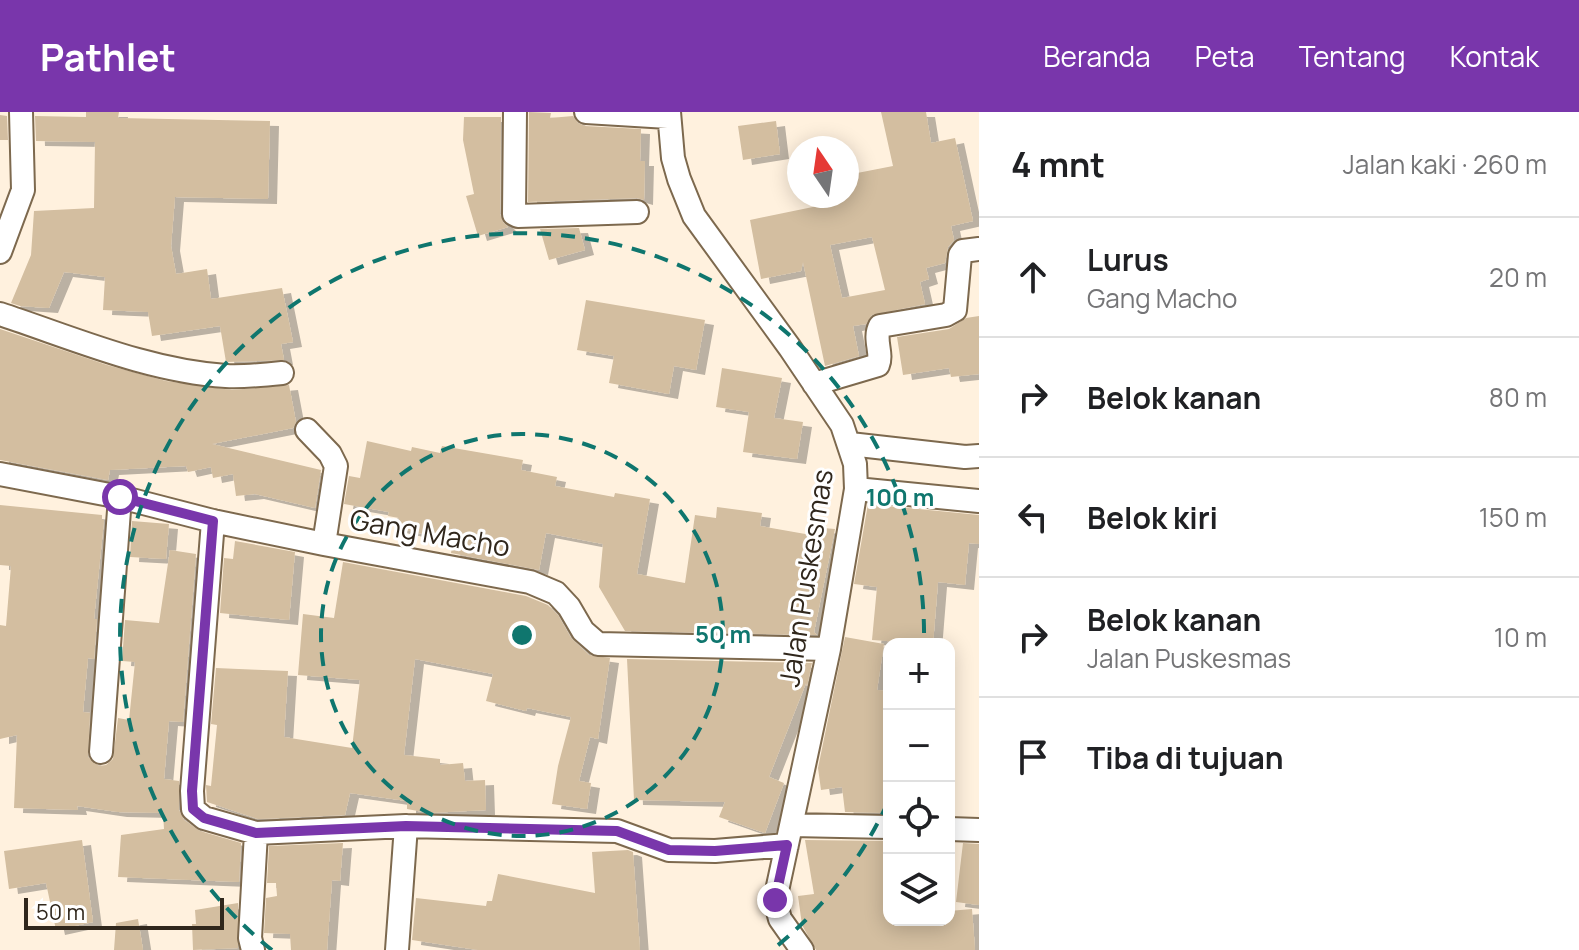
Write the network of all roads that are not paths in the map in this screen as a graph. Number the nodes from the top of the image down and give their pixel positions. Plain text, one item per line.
1 (21, 112) edge
2 (515, 112) edge
3 (586, 112) edge
4 (669, 115) edge
5 (10, 203) edge
6 (637, 212) dead end
7 (971, 250) edge
8 (0, 252) edge
9 (0, 314) edge
10 (282, 373) dead end
11 (814, 384) junction
12 (307, 430) dead end
13 (850, 444) junction
14 (979, 456) edge
15 (0, 474) edge
16 (856, 489) junction
17 (120, 497) junction
18 (979, 501) edge
19 (213, 521) junction
20 (324, 544) junction
21 (829, 649) junction
22 (101, 752) dead end
23 (406, 826) junction
24 (883, 827) edge
25 (955, 829) edge
26 (979, 830) edge
27 (256, 833) junction
28 (789, 835) junction
29 (253, 950) edge
30 (397, 950) edge
31 (802, 950) edge

1 - 5 street
2 - 6 street
3 - 4 street
4 - 11 street, Jalan Puskesmas
5 - 8 street
7 - 11 street
9 - 10 street
11 - 13 street, Jalan Puskesmas
12 - 20 street
13 - 14 street
13 - 16 street, Jalan Puskesmas
15 - 17 street, Gang Macho
16 - 18 street
16 - 21 street, Jalan Puskesmas
17 - 19 street, Gang Macho
17 - 22 street
19 - 20 street, Gang Macho
19 - 27 street
20 - 21 street, Gang Macho
21 - 28 street, Jalan Puskesmas
23 - 27 street
23 - 28 street
23 - 30 street
24 - 28 street
25 - 26 street
27 - 29 street
28 - 31 street, Jalan Puskesmas

